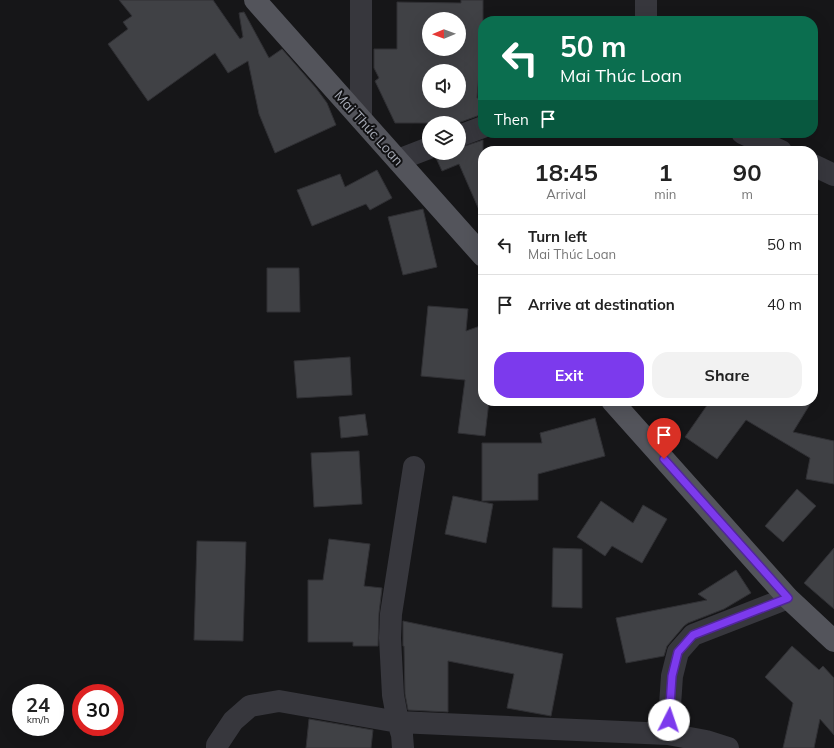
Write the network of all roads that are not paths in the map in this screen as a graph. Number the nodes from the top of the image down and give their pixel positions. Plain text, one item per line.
1 (255, 0) edge
2 (361, 0) edge
3 (646, 0) edge
4 (646, 16) edge
5 (361, 119) junction
6 (478, 129) edge
7 (466, 133) edge
8 (753, 138) edge
9 (770, 146) edge
10 (422, 151) edge
11 (398, 160) junction
12 (818, 167) edge
13 (834, 175) edge
14 (478, 250) edge
15 (616, 406) edge
16 (414, 467) dead end
17 (788, 598) junction
18 (834, 641) edge
19 (398, 722) junction
20 (668, 734) junction
21 (217, 748) edge
22 (403, 748) edge
23 (728, 748) edge

1 - 5 main road, Mai Thúc Loan
2 - 5 street
3 - 4 street
5 - 11 main road, Mai Thúc Loan
6 - 7 street
8 - 9 street
10 - 11 street
11 - 14 main road, Mai Thúc Loan
12 - 13 street
15 - 17 main road
16 - 19 street
17 - 18 main road
17 - 20 street
19 - 20 street
19 - 21 street
19 - 22 street
20 - 23 street

